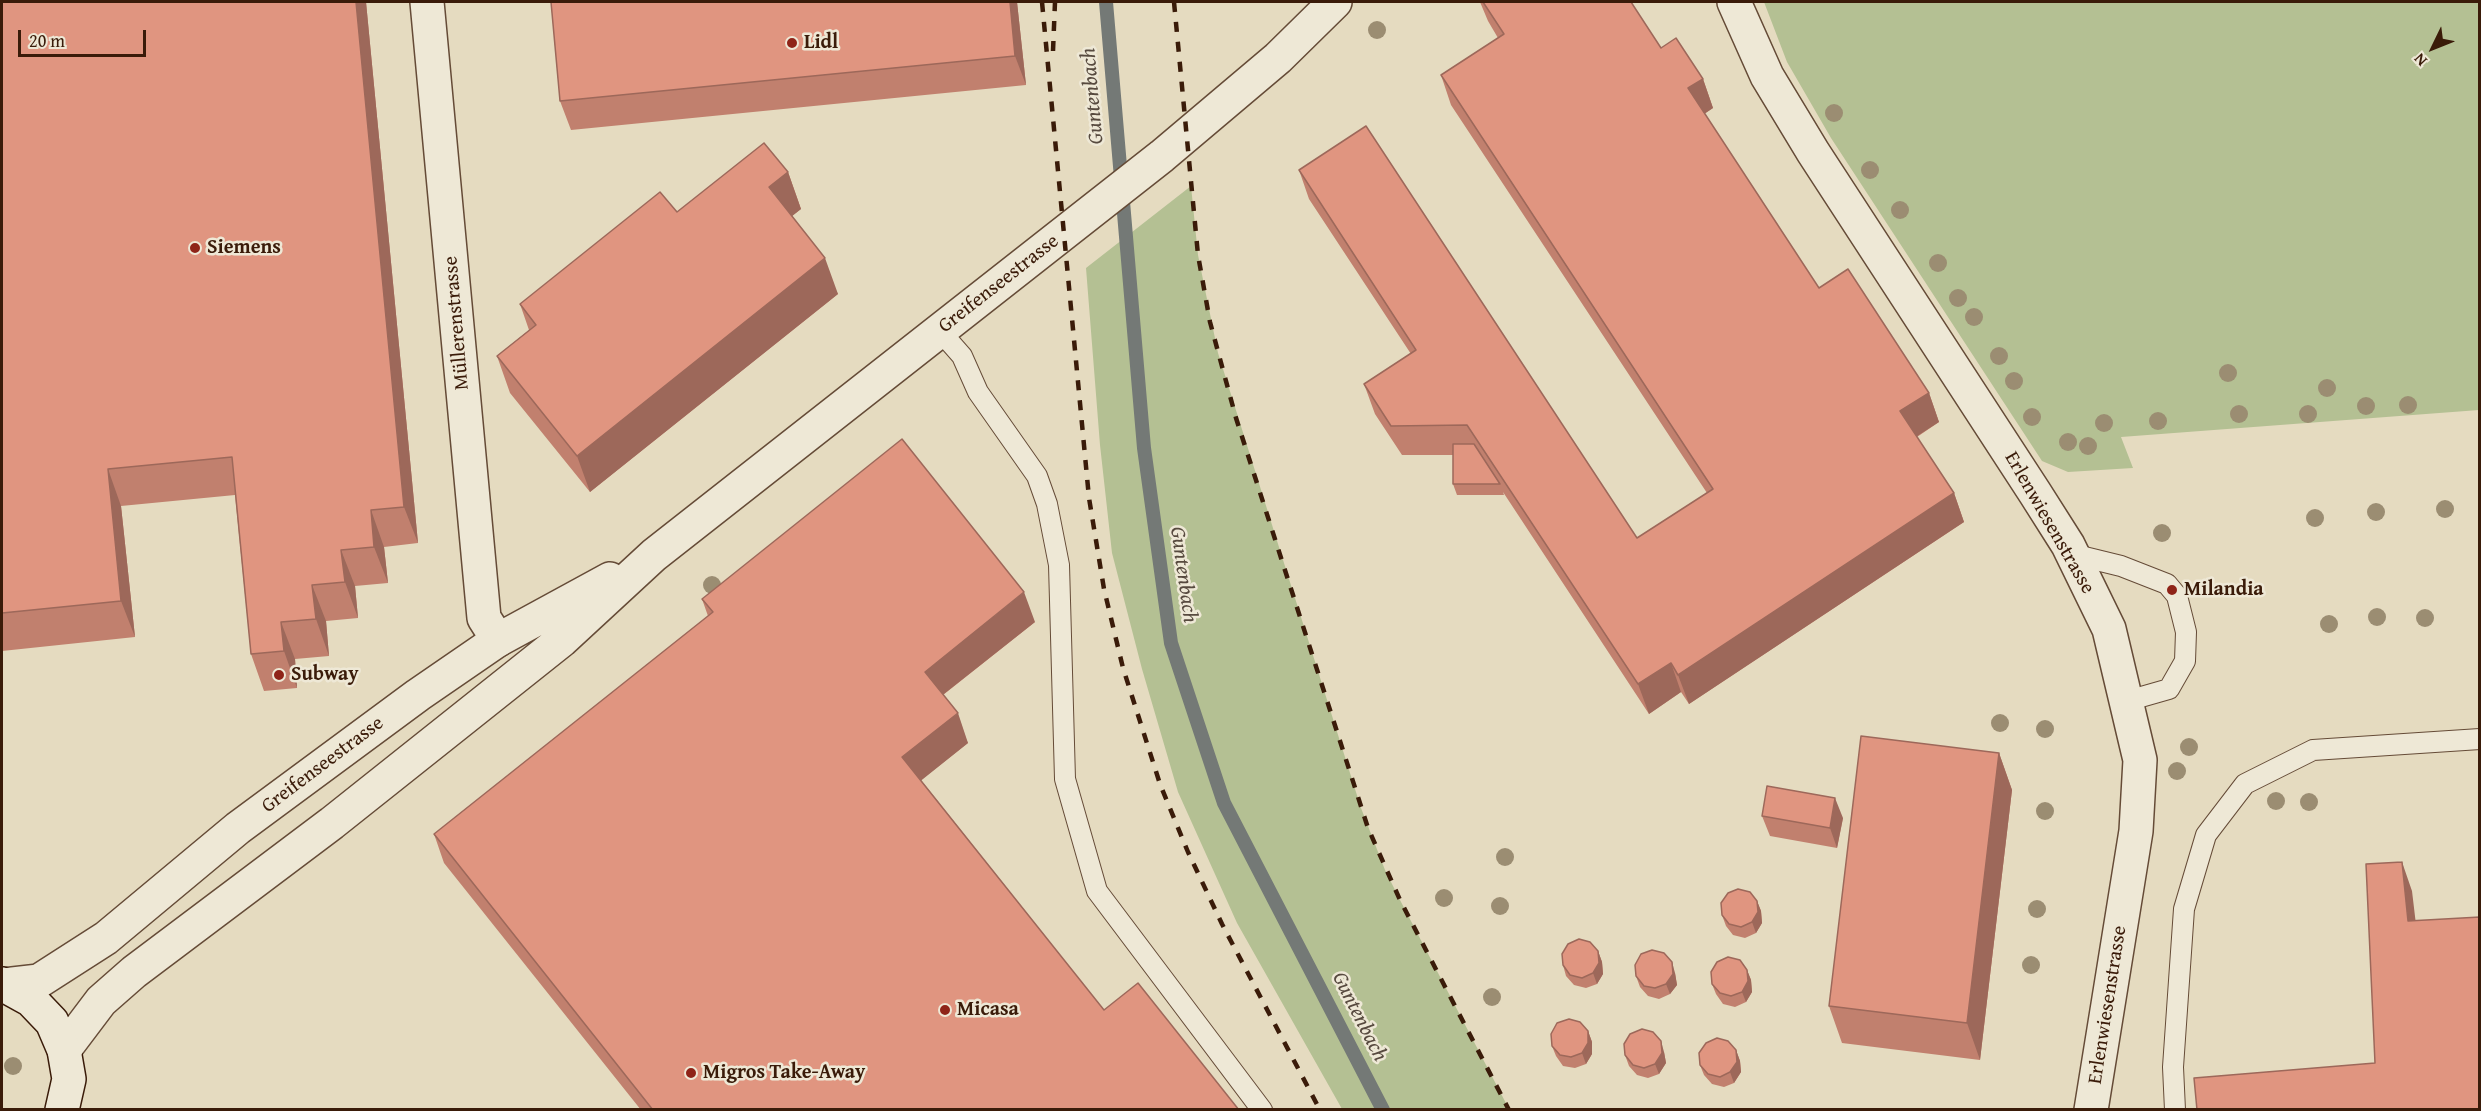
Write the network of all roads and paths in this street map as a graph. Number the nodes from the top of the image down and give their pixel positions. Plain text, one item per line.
1 (427, 2) edge
2 (1335, 2) edge
3 (1734, 2) edge
4 (940, 331) junction
5 (2072, 554) junction
6 (654, 555) junction
7 (498, 640) junction
8 (2127, 701) junction
9 (464, 718) junction
10 (2480, 739) edge
11 (3, 985) edge
12 (64, 1050) junction
13 (62, 1110) edge
14 (1262, 1110) edge
15 (2091, 1110) edge
16 (2175, 1110) edge

1 - 7 street, Müllerenstrasse
2 - 4 street, Greifenseestrasse
3 - 5 street, Erlenwiesenstrasse
4 - 6 street, Greifenseestrasse
4 - 14 lane
5 - 8 street, Erlenwiesenstrasse
5 - 8 lane
6 - 7 street, Greifenseestrasse
6 - 9 street, Greifenseestrasse
7 - 9 street
7 - 11 street, Greifenseestrasse
8 - 15 street, Erlenwiesenstrasse
9 - 12 street, Greifenseestrasse
10 - 16 lane
11 - 12 street
12 - 13 street

